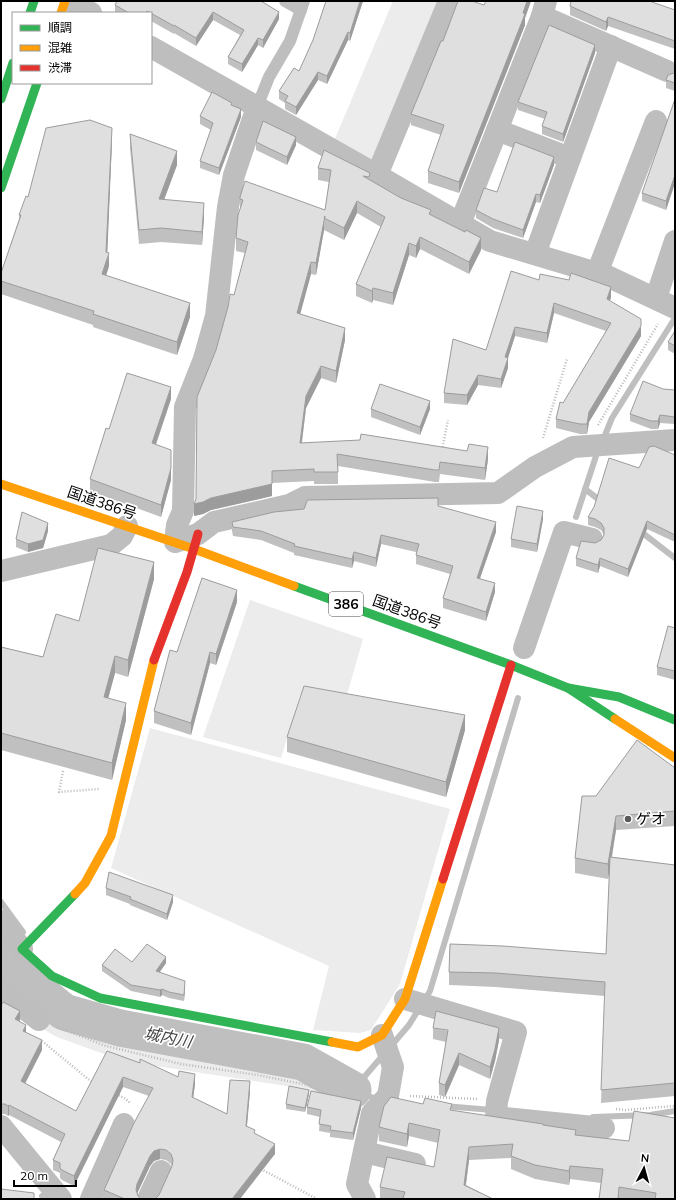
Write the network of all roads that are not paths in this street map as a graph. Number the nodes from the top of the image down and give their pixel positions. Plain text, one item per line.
1 (34, 1) edge
2 (65, 1) edge
3 (71, 1) edge
4 (285, 1) edge
5 (449, 1) edge
6 (303, 5) edge
7 (544, 9) edge
8 (30, 12) edge
9 (61, 12) edge
10 (89, 12) edge
11 (611, 46) junction
12 (152, 48) edge
13 (12, 67) edge
14 (667, 71) dead end
15 (37, 84) edge
16 (1, 98) edge
17 (257, 107) junction
18 (656, 121) dead end
19 (497, 130) junction
20 (570, 158) junction
21 (377, 175) junction
22 (1, 188) edge
23 (460, 224) junction
24 (675, 241) edge
25 (535, 254) junction
26 (597, 273) junction
27 (667, 304) edge
28 (675, 440) edge
29 (1, 484) edge
30 (127, 526) junction
31 (592, 539) dead end
32 (189, 542) junction
33 (1, 571) edge
34 (518, 657) junction
35 (568, 688) junction
36 (675, 720) edge
37 (675, 758) edge
38 (1, 921) edge
39 (22, 949) junction
40 (1, 990) edge
41 (418, 1003) junction
42 (39, 1020) road end
43 (382, 1035) junction
44 (124, 1124) dead end
45 (1, 1126) edge
46 (604, 1128) dead end
47 (364, 1152) junction
48 (421, 1165) edge
49 (161, 1171) dead end
50 (61, 1199) edge
51 (91, 1199) edge
52 (148, 1199) edge
53 (365, 1199) edge

1 - 8 main road
2 - 9 main road
3 - 10 street
4 - 6 lane
5 - 21 street
6 - 17 lane
7 - 11 street
7 - 19 street
11 - 14 street
11 - 20 street
12 - 17 street
13 - 16 main road
15 - 22 main road
17 - 21 street
17 - 32 street
18 - 26 street
19 - 20 street
19 - 23 street
20 - 25 street
21 - 23 street
23 - 25 street
24 - 27 street
25 - 26 street
26 - 27 street
28 - 32 street
29 - 30 main road, 国道386号 / 386
30 - 32 main road, 国道386号 / 386
30 - 33 street
31 - 34 street
32 - 34 main road, 国道386号 / 386
32 - 39 main road
34 - 35 main road, 国道386号 / 386
34 - 41 main road
35 - 36 main road
35 - 37 main road, 国道386号 / 386
38 - 39 street
39 - 43 main road
40 - 42 street
41 - 43 main road
41 - 46 street
43 - 47 street
44 - 51 street
45 - 50 street
47 - 48 street
47 - 53 street
49 - 52 street

